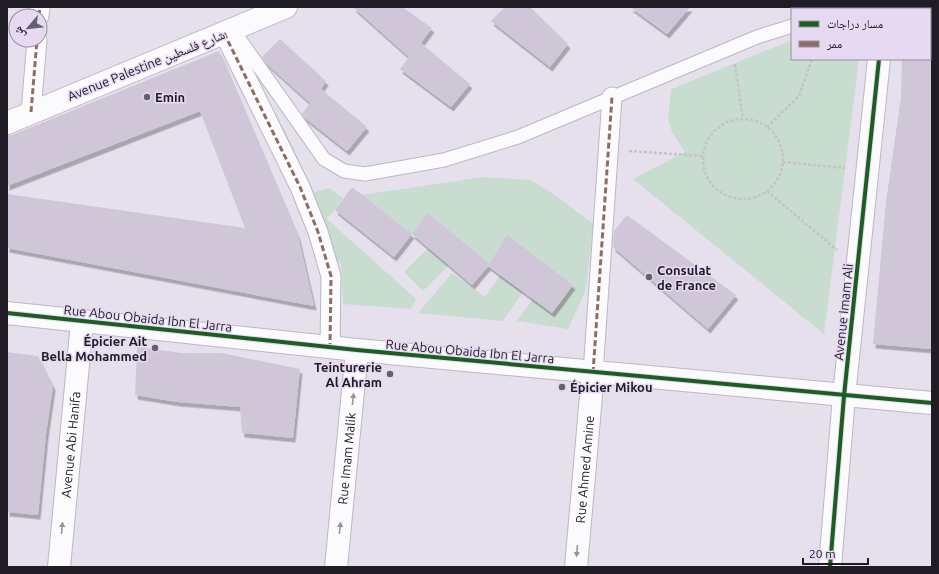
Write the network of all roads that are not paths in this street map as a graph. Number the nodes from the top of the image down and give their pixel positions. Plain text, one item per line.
1 (286, 7) edge
2 (791, 26) edge
3 (229, 31) junction
4 (36, 48) edge
5 (879, 60) edge
6 (612, 97) junction
7 (31, 112) junction
8 (7, 123) edge
9 (7, 313) edge
10 (82, 322) junction
11 (330, 347) junction
12 (358, 350) junction
13 (593, 373) junction
14 (844, 396) junction
15 (932, 403) edge
16 (59, 567) edge
17 (336, 567) edge
18 (576, 567) edge
19 (830, 567) edge

1 - 3 street, Avenue Palestine شارع فلسطين
2 - 6 lane
3 - 6 lane
3 - 7 street, Avenue Palestine شارع فلسطين
3 - 11 street
4 - 7 street
5 - 14 street, Avenue Imam Ali
6 - 13 street
7 - 8 street, Avenue Palestine شارع فلسطين
9 - 10 street, Rue Abou Obaida Ibn El Jarra
10 - 11 street, Rue Abou Obaida Ibn El Jarra
16 -> 10 street, Avenue Abi Hanifa
11 - 12 street, Rue Abou Obaida Ibn El Jarra
12 - 13 street, Rue Abou Obaida Ibn El Jarra
17 -> 12 street, Rue Imam Malik
13 - 14 street, Rue Abou Obaida Ibn El Jarra
13 -> 18 street, Rue Ahmed Amine
14 - 15 street, Rue Abou Obaida Ibn El Jarra
14 - 19 street, Avenue Imam Ali

